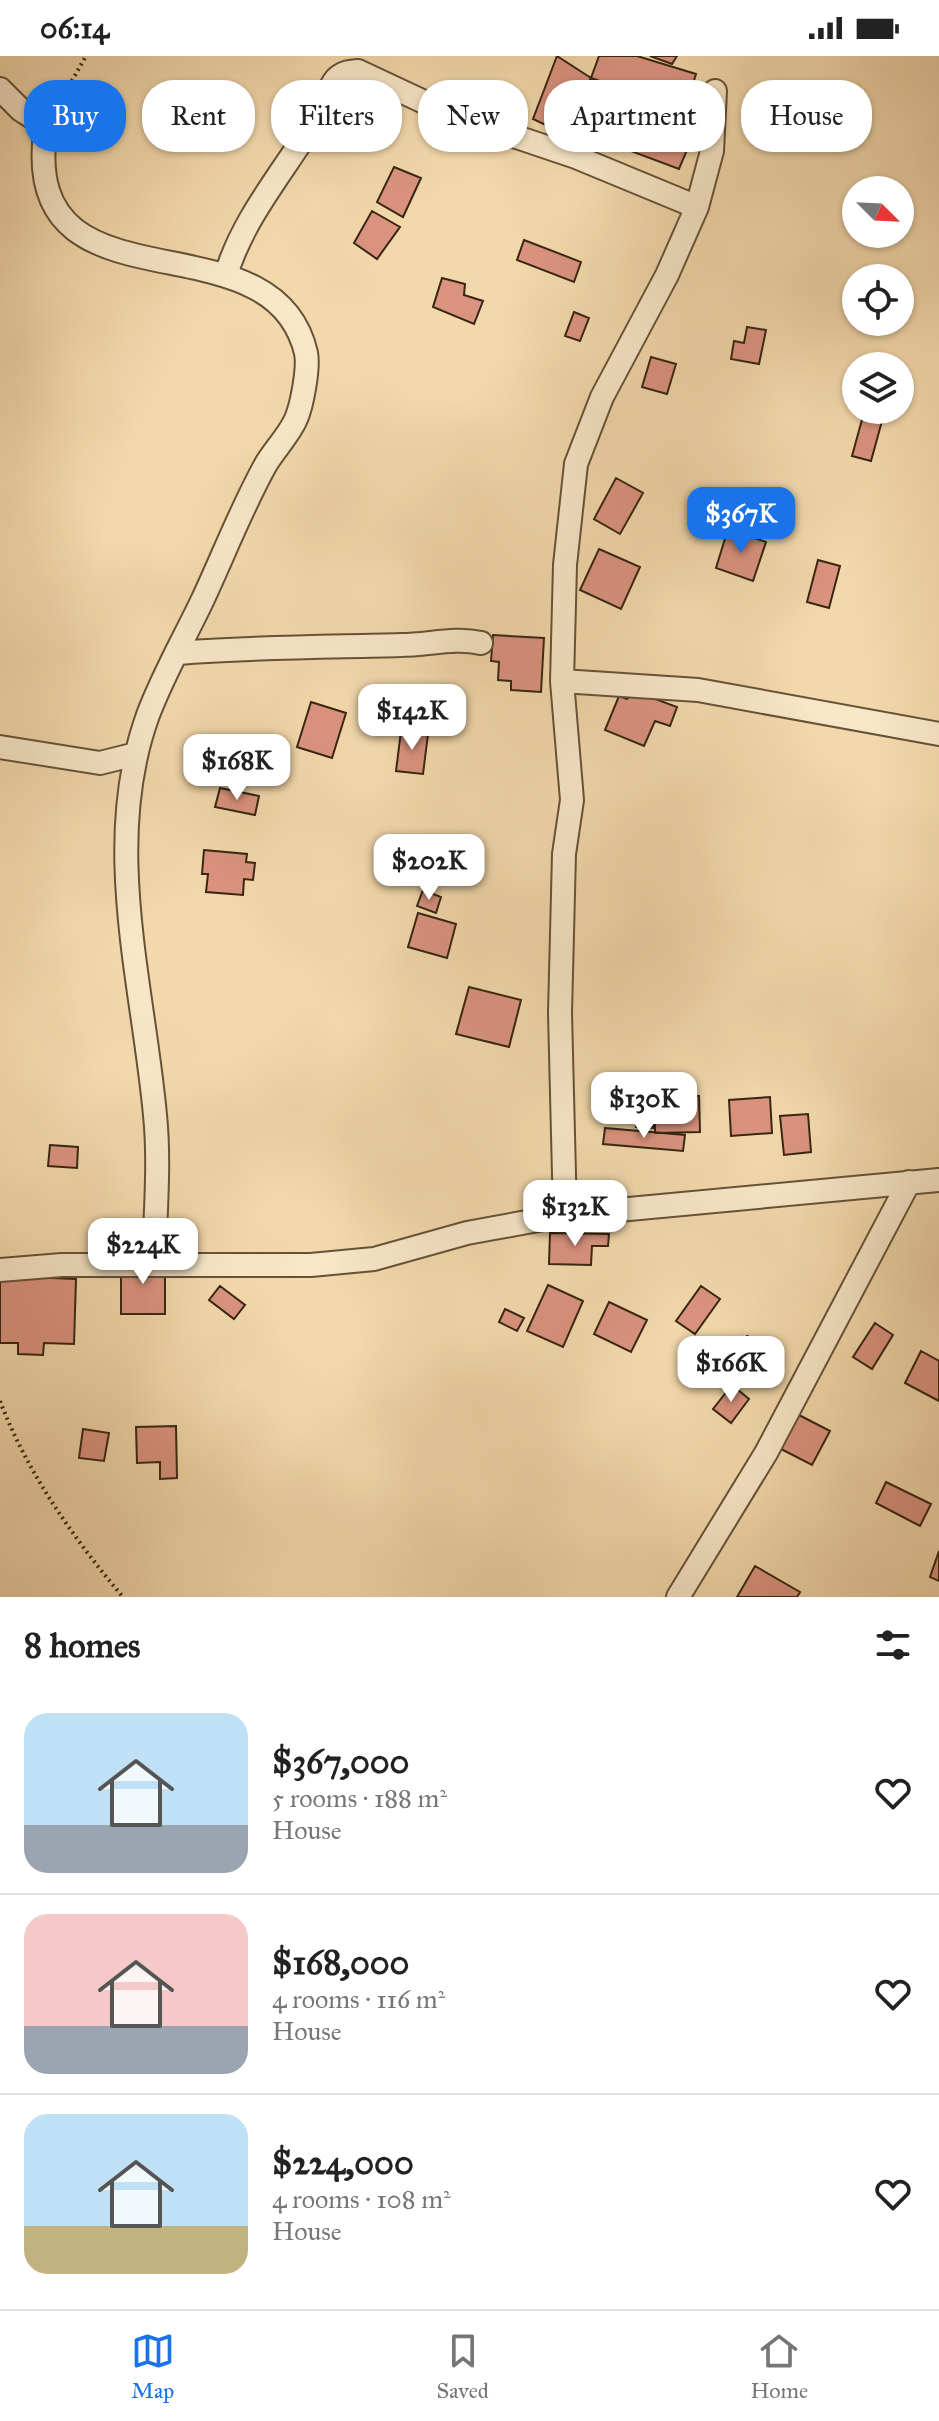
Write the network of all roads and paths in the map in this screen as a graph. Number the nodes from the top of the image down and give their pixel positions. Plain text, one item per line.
1 (86, 56) edge
2 (72, 80) edge
3 (0, 88) edge
4 (24, 112) edge
5 (45, 152) edge
6 (712, 152) edge
7 (697, 207) junction
8 (226, 275) junction
9 (481, 643) dead end
10 (177, 653) junction
11 (562, 681) junction
12 (939, 734) edge
13 (0, 747) edge
14 (136, 754) junction
15 (927, 1184) edge
16 (565, 1215) junction
17 (154, 1263) junction
18 (0, 1270) edge
19 (0, 1401) edge
20 (123, 1597) edge
21 (678, 1597) edge

1 - 2 path
3 - 4 street
5 - 8 street
6 - 7 street
7 - 8 street
7 - 11 street
8 - 10 street
9 - 10 street
10 - 14 street
11 - 12 street
11 - 16 street
13 - 14 street
14 - 17 street
15 - 16 street
15 - 21 street
16 - 17 street
17 - 18 street
19 - 20 path

